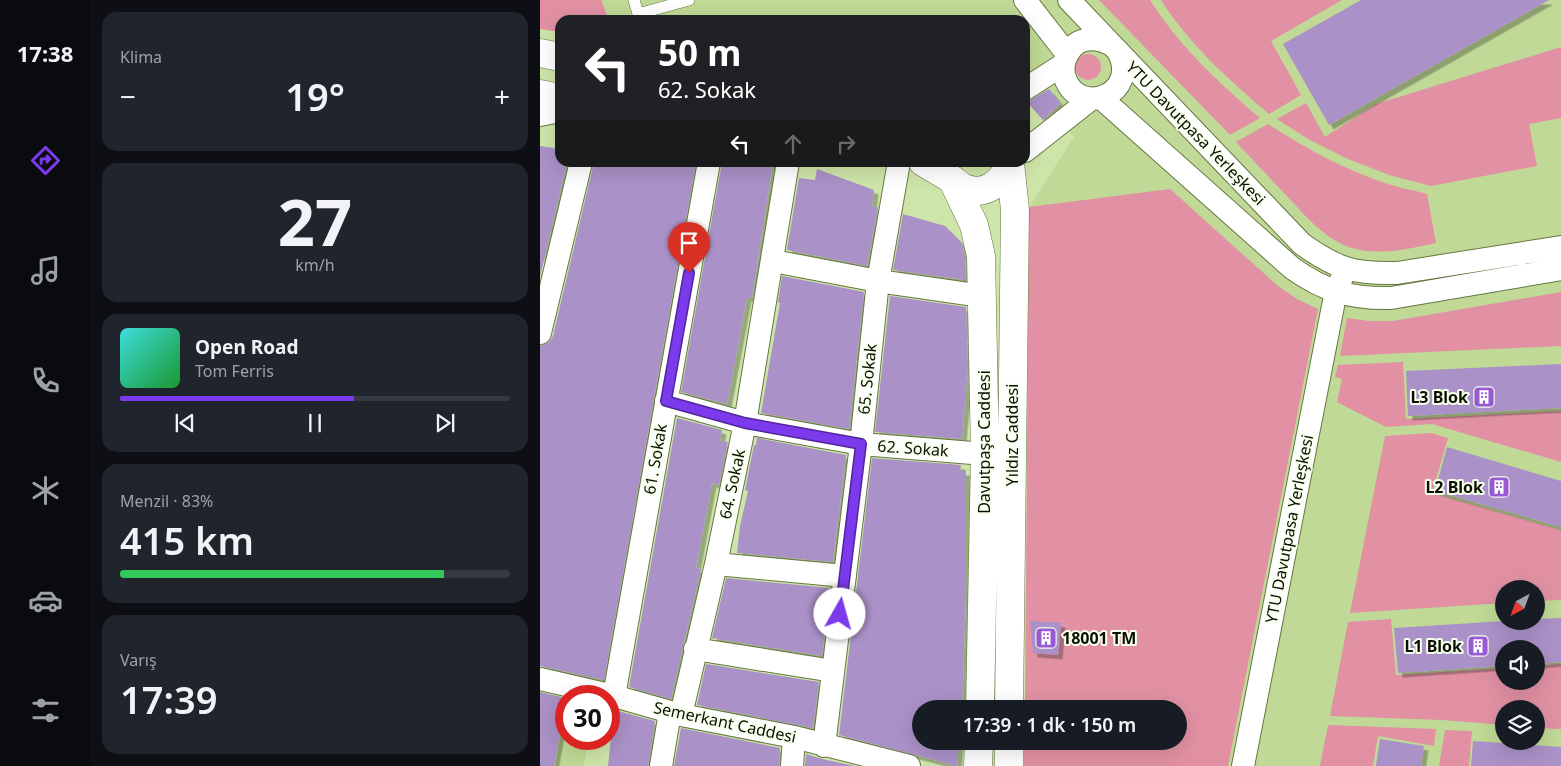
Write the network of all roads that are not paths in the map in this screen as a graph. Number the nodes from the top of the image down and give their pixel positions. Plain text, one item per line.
1 (634, 0) edge
2 (689, 0) edge
3 (1025, 0) edge
4 (1069, 0) edge
5 (642, 15) edge
6 (648, 15) edge
7 (1115, 48) junction
8 (540, 54) edge
9 (555, 56) edge
10 (1065, 59) junction
11 (1030, 85) edge
12 (540, 94) edge
13 (555, 97) edge
14 (1096, 99) junction
15 (555, 112) edge
16 (540, 115) edge
17 (1030, 147) edge
18 (580, 167) edge
19 (708, 167) edge
20 (787, 167) edge
21 (898, 167) edge
22 (936, 167) edge
23 (1009, 167) edge
24 (1010, 167) edge
25 (948, 172) edge
26 (1561, 247) edge
27 (773, 261) junction
28 (1344, 269) junction
29 (1561, 269) edge
30 (878, 281) junction
31 (1337, 292) junction
32 (982, 296) junction
33 (540, 334) edge
34 (666, 401) junction
35 (745, 423) junction
36 (861, 444) junction
37 (985, 454) junction
38 (716, 564) junction
39 (845, 576) junction
40 (695, 649) junction
41 (833, 671) junction
42 (540, 679) edge
43 (566, 685) edge
44 (616, 685) edge
45 (620, 698) edge
46 (980, 700) edge
47 (1010, 700) edge
48 (675, 713) junction
49 (794, 737) junction
50 (824, 746) junction
51 (979, 750) edge
52 (1009, 750) edge
53 (864, 760) edge
54 (661, 766) edge
55 (792, 766) edge
56 (910, 766) edge
57 (978, 766) edge
58 (1009, 766) edge
59 (1243, 766) edge

1 - 5 lane
2 - 6 lane
3 - 10 street, YTU Davutpasa Yerleşkesi
4 - 7 street, YTU Davutpasa Yerleşkesi
7 - 10 street
7 - 14 street, YTU Davutpasa Yerleşkesi
7 - 28 street, YTU Davutpasa Yerleşkesi
8 - 9 street
10 - 11 street
10 - 14 street, YTU Davutpasa Yerleşkesi
12 - 13 street
14 - 17 street, YTU Davutpasa Yerleşkesi
14 - 31 street, YTU Davutpasa Yerleşkesi
15 - 16 street
18 - 33 street
19 - 34 street, 61. Sokak
20 - 27 street, 64. Sokak
21 - 30 street, 65. Sokak
22 - 25 street
23 - 25 street
24 - 47 street, Yıldız Caddesi
25 - 32 street, Davutpaşa Caddesi
26 - 28 street, YTU Davutpasa Yerleşkesi
27 - 30 street
27 - 35 street, 64. Sokak
28 - 31 street, YTU Davutpasa Yerleşkesi
29 - 31 street, YTU Davutpasa Yerleşkesi
30 - 32 street
30 - 36 street, 65. Sokak
31 - 59 street, YTU Davutpasa Yerleşkesi
32 - 37 street, Davutpaşa Caddesi
34 - 35 street, 62. Sokak
34 - 44 street, 61. Sokak
35 - 36 street, 62. Sokak
35 - 38 street, 64. Sokak
36 - 37 street, 62. Sokak
36 - 39 street, 65. Sokak
37 - 46 street, Davutpaşa Caddesi
38 - 39 street
38 - 40 street, 64. Sokak
39 - 41 street, 65. Sokak
40 - 41 street
40 - 48 street, 64. Sokak
41 - 50 street, 65. Sokak
42 - 43 street, Semerkant Caddesi
45 - 48 street, Semerkant Caddesi
48 - 49 street, Semerkant Caddesi
48 - 54 street, 64. Sokak
49 - 50 street, Semerkant Caddesi
49 - 55 street
50 - 53 street, Semerkant Caddesi
51 - 57 street
52 - 58 street
53 - 56 street, Semerkant Caddesi

